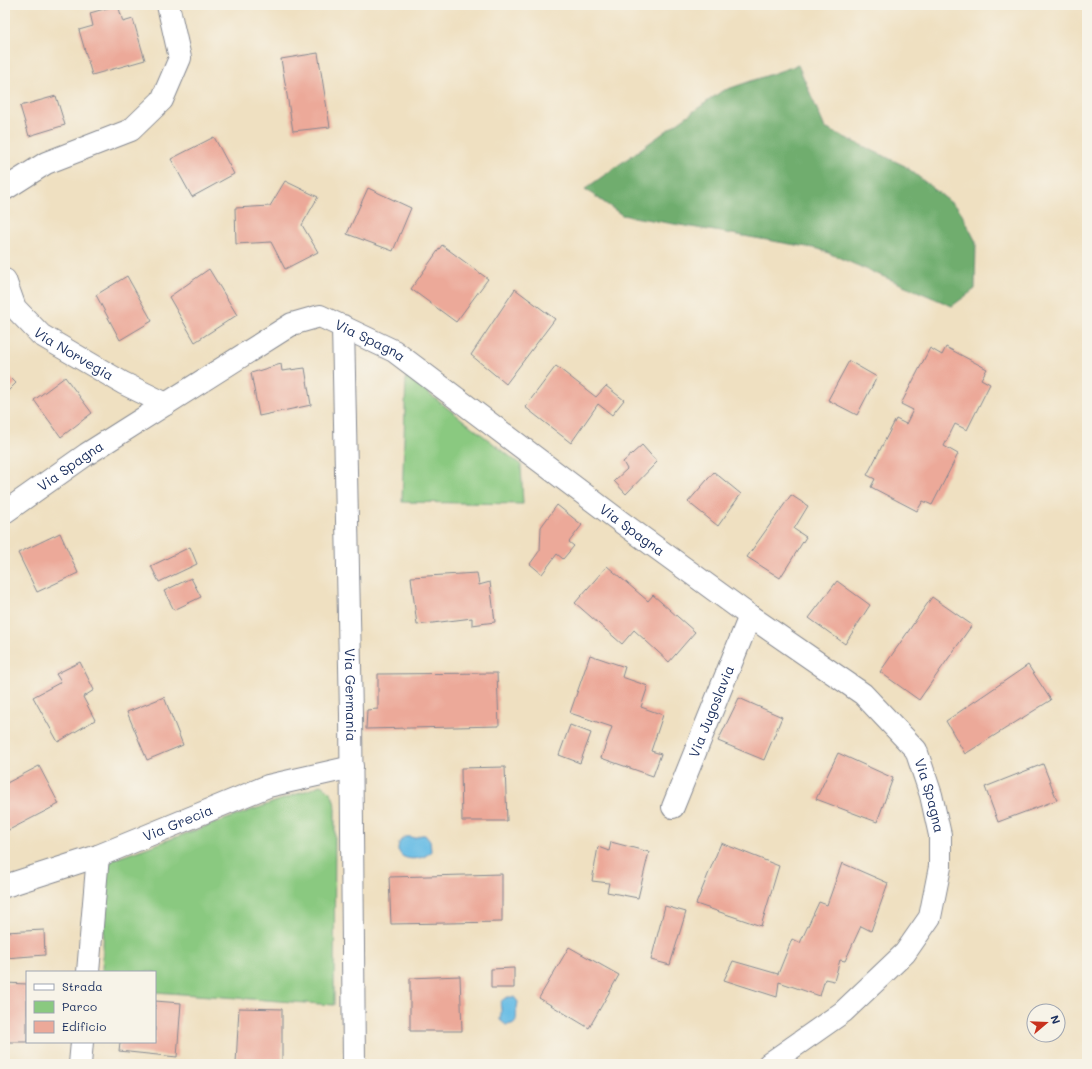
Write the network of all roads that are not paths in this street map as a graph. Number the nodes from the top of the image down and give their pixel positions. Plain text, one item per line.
1 (168, 5) edge
2 (5, 189) edge
3 (5, 280) edge
4 (342, 326) junction
5 (166, 404) junction
6 (5, 512) edge
7 (750, 616) junction
8 (352, 767) junction
9 (673, 808) dead end
10 (98, 856) junction
11 (5, 886) edge
12 (88, 971) edge
13 (82, 1043) edge
14 (80, 1064) edge
15 (354, 1064) edge
16 (769, 1064) edge

1 - 2 street
3 - 5 street, Via Norvegia
4 - 5 street, Via Spagna
4 - 7 street, Via Spagna
4 - 8 street, Via Germania
5 - 6 street, Via Spagna
7 - 9 street, Via Jugoslavia
7 - 16 street, Via Spagna
8 - 10 street, Via Grecia
8 - 15 street, Via Germania
10 - 11 street, Via Grecia
10 - 12 street
13 - 14 street

